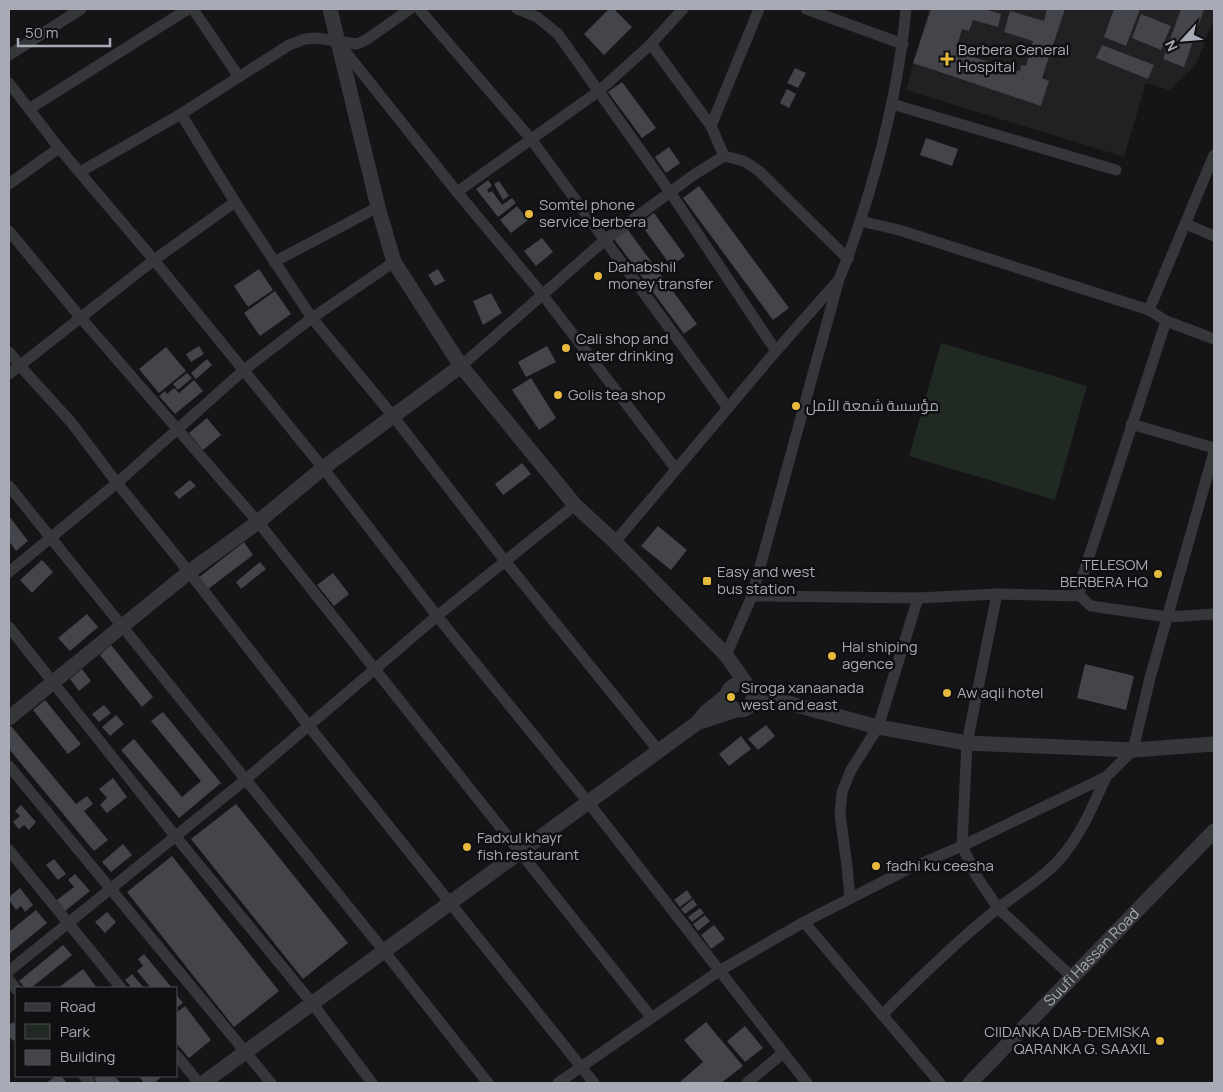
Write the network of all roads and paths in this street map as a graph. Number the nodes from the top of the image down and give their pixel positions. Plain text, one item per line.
1 (80, 9) edge
2 (188, 9) edge
3 (192, 9) edge
4 (330, 9) edge
5 (410, 9) edge
6 (419, 9) edge
7 (517, 9) edge
8 (684, 9) edge
9 (759, 9) edge
10 (806, 9) edge
11 (906, 9) edge
12 (337, 41) junction
13 (651, 44) junction
14 (903, 44) junction
15 (9, 55) edge
16 (239, 78) junction
17 (9, 83) edge
18 (599, 91) junction
19 (892, 104) junction
20 (29, 109) junction
21 (181, 114) junction
22 (711, 126) junction
23 (531, 139) junction
24 (60, 148) junction
25 (1214, 155) edge
26 (724, 156) junction
27 (1116, 170) dead end
28 (80, 172) junction
29 (9, 184) edge
30 (458, 192) junction
31 (670, 192) junction
32 (235, 202) junction
33 (378, 207) junction
34 (860, 221) junction
35 (1186, 224) junction
36 (9, 231) edge
37 (1214, 236) edge
38 (606, 239) junction
39 (848, 259) junction
40 (154, 260) junction
41 (274, 262) junction
42 (394, 262) junction
43 (839, 279) junction
44 (542, 294) junction
45 (1149, 310) junction
46 (81, 318) junction
47 (312, 318) junction
48 (1166, 321) junction
49 (1214, 339) edge
50 (776, 351) junction
51 (9, 352) edge
52 (20, 366) junction
53 (461, 366) junction
54 (244, 370) junction
55 (9, 374) edge
56 (728, 408) junction
57 (393, 416) junction
58 (1131, 424) junction
59 (178, 429) junction
60 (1214, 450) edge
61 (323, 468) junction
62 (676, 469) junction
63 (117, 483) junction
64 (9, 486) edge
65 (575, 505) junction
66 (258, 522) junction
67 (52, 538) junction
68 (615, 542) junction
69 (506, 561) junction
70 (9, 572) edge
71 (189, 572) junction
72 (997, 594) junction
73 (752, 596) junction
74 (1080, 596) junction
75 (918, 598) junction
76 (1214, 614) edge
77 (437, 616) junction
78 (1168, 616) junction
79 (122, 624) junction
80 (9, 627) edge
81 (726, 655) junction
82 (374, 668) junction
83 (52, 681) junction
84 (749, 687) junction
85 (728, 693) junction
86 (788, 702) junction
87 (742, 709) junction
88 (9, 718) edge
89 (698, 722) junction
90 (308, 725) junction
91 (878, 727) junction
92 (967, 743) junction
93 (1214, 744) edge
94 (1133, 750) junction
95 (659, 751) junction
96 (9, 766) edge
97 (1106, 777) junction
98 (245, 780) junction
99 (588, 802) junction
100 (1214, 831) edge
101 (176, 837) junction
102 (962, 846) junction
103 (9, 850) edge
104 (519, 853) junction
105 (110, 889) junction
106 (850, 898) junction
107 (450, 903) junction
108 (998, 908) junction
109 (804, 922) junction
110 (68, 925) junction
111 (384, 951) junction
112 (9, 972) edge
113 (719, 972) junction
114 (1072, 977) junction
115 (120, 987) edge
116 (312, 1004) junction
117 (882, 1016) junction
118 (651, 1017) junction
119 (246, 1051) junction
120 (783, 1053) junction
121 (178, 1057) edge
122 (581, 1066) junction
123 (201, 1083) edge
124 (271, 1083) edge
125 (372, 1083) edge
126 (488, 1083) edge
127 (558, 1083) edge
128 (594, 1083) edge
129 (747, 1083) edge
130 (807, 1083) edge
131 (940, 1083) edge
132 (970, 1083) edge

1 - 15 street
2 - 20 street
3 - 16 street
4 - 12 street
5 - 12 street
6 - 23 street
7 - 18 street
8 - 13 street
9 - 22 street
10 - 14 street
11 - 14 street
12 - 16 street
12 - 30 street
12 - 33 street
13 - 18 street
13 - 22 street
14 - 19 street
16 - 21 street
17 - 20 street
18 - 23 street
18 - 31 street
19 - 27 street
19 - 34 street
20 - 24 street
21 - 28 street
21 - 32 street
22 - 26 street
23 - 30 street
23 - 38 street
24 - 28 street
24 - 29 street
25 - 35 street
26 - 31 street
26 - 39 street
28 - 40 street
30 - 44 street
31 - 38 street
31 - 50 street
32 - 40 street
32 - 41 street
33 - 41 street
33 - 42 street
34 - 39 street
34 - 45 street
35 - 37 street
35 - 45 street
36 - 46 street
38 - 44 street
38 - 56 street
39 - 43 street
40 - 46 street
40 - 54 street
41 - 47 street
42 - 47 street
42 - 53 street
43 - 50 street
43 - 73 street
44 - 53 street
44 - 62 street
45 - 48 street
46 - 52 street
46 - 59 street
47 - 54 street
47 - 57 street
48 - 49 street
48 - 58 street
50 - 56 street
51 - 52 street
52 - 55 street
52 - 63 street
53 - 57 street
53 - 65 street
54 - 59 street
54 - 61 street
56 - 62 street
57 - 61 street
57 - 69 street
58 - 60 street
58 - 74 street
59 - 63 street
59 - 66 street
60 - 78 street
61 - 66 street
61 - 77 street
62 - 68 street
63 - 67 street
63 - 71 street
64 - 67 street
65 - 68 street
65 - 69 street
66 - 71 street
66 - 82 street
67 - 70 street
67 - 79 street
68 - 81 street
69 - 77 street
69 - 95 street
71 - 79 street
71 - 90 street
72 - 74 street
72 - 75 street
72 - 92 street
73 - 75 street
73 - 81 street
74 - 78 street
75 - 91 street
76 - 78 street
77 - 82 street
77 - 99 street
78 - 94 street
79 - 83 street
79 - 98 street
80 - 83 street
81 - 84 street
81 - 85 street
82 - 90 street
82 - 104 street
83 - 88 street
83 - 101 street
84 - 85 street
84 - 86 street
84 - 87 street
85 - 87 street
85 - 89 street
86 - 87 street
86 - 91 street
87 - 89 street
89 - 95 street
90 - 98 street
90 - 107 street
91 - 92 street
91 - 106 street
92 - 94 street
92 - 102 street
93 - 94 street
94 - 97 street
95 - 99 street
96 - 105 street
97 - 102 street
97 - 108 street
98 - 101 street
98 - 111 street
99 - 104 street
99 - 113 street
100 - 114 street, Suufi Hassan Road
101 - 105 street
101 - 116 street
102 - 106 street
102 - 108 street
103 - 110 street
104 - 107 street
104 - 118 street
105 - 110 street
105 - 119 street
106 - 109 street
107 - 111 street
107 - 122 street
108 - 114 street
108 - 117 street
109 - 113 street
109 - 117 street
110 - 112 street
110 - 115 street
111 - 116 street
111 - 126 street
113 - 118 street
113 - 120 street
114 - 132 street, Suufi Hassan Road
116 - 119 street
116 - 125 street
117 - 131 street
118 - 122 street
119 - 123 street
119 - 124 street
120 - 129 street
120 - 130 street
121 - 123 street
122 - 127 street
122 - 128 street

